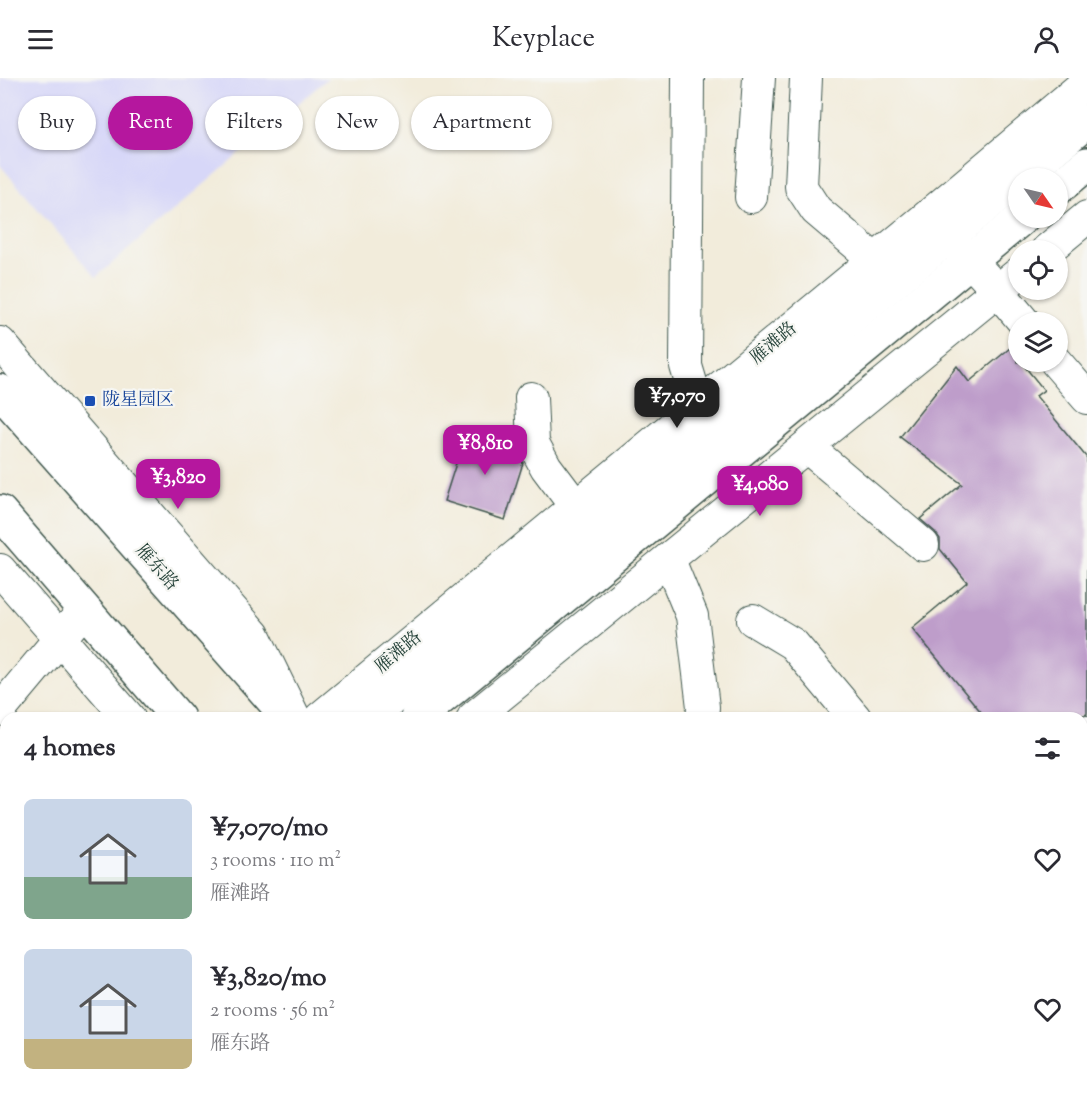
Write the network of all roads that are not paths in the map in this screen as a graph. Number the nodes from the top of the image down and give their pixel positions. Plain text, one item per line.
1 (688, 78) edge
2 (759, 78) edge
3 (806, 78) edge
4 (1087, 82) edge
5 (1087, 121) edge
6 (1087, 164) edge
7 (1032, 168) edge
8 (1068, 180) edge
9 (1008, 188) edge
10 (752, 197) dead end
11 (1087, 217) edge
12 (1008, 222) edge
13 (949, 238) junction
14 (1059, 240) edge
15 (875, 260) junction
16 (1008, 283) edge
17 (0, 343) edge
18 (1065, 372) edge
19 (0, 391) edge
20 (1087, 398) edge
21 (531, 399) dead end
22 (698, 406) junction
23 (807, 447) junction
24 (576, 507) junction
25 (0, 512) edge
26 (923, 545) dead end
27 (669, 560) junction
28 (0, 570) edge
29 (84, 610) junction
30 (753, 620) dead end
31 (59, 639) junction
32 (0, 710) edge
33 (124, 712) edge
34 (173, 712) edge
35 (284, 712) edge
36 (292, 712) edge
37 (327, 712) edge
38 (375, 712) edge
39 (424, 712) edge
40 (480, 712) edge
41 (703, 712) edge
42 (850, 712) edge

1 - 22 street
2 - 10 street
3 - 15 street
4 - 13 street, 雁滩路
5 - 7 main road, 雁滩路
6 - 8 main road
9 - 13 main road, 雁滩路
11 - 14 street
12 - 13 main road, 雁滩路
13 - 15 street, 雁滩路
13 - 16 street
13 - 38 main road, 雁滩路
13 - 39 main road, 雁滩路
15 - 22 street, 雁滩路
16 - 23 street
17 - 36 street
18 - 20 street
19 - 35 main road, 雁东路
21 - 24 street
22 - 24 street, 雁滩路
23 - 26 street
23 - 27 street
24 - 37 street, 雁滩路
25 - 29 main road
27 - 40 street
27 - 41 street
28 - 31 street
29 - 31 street
29 - 34 main road
30 - 42 street
31 - 32 street
31 - 33 street

